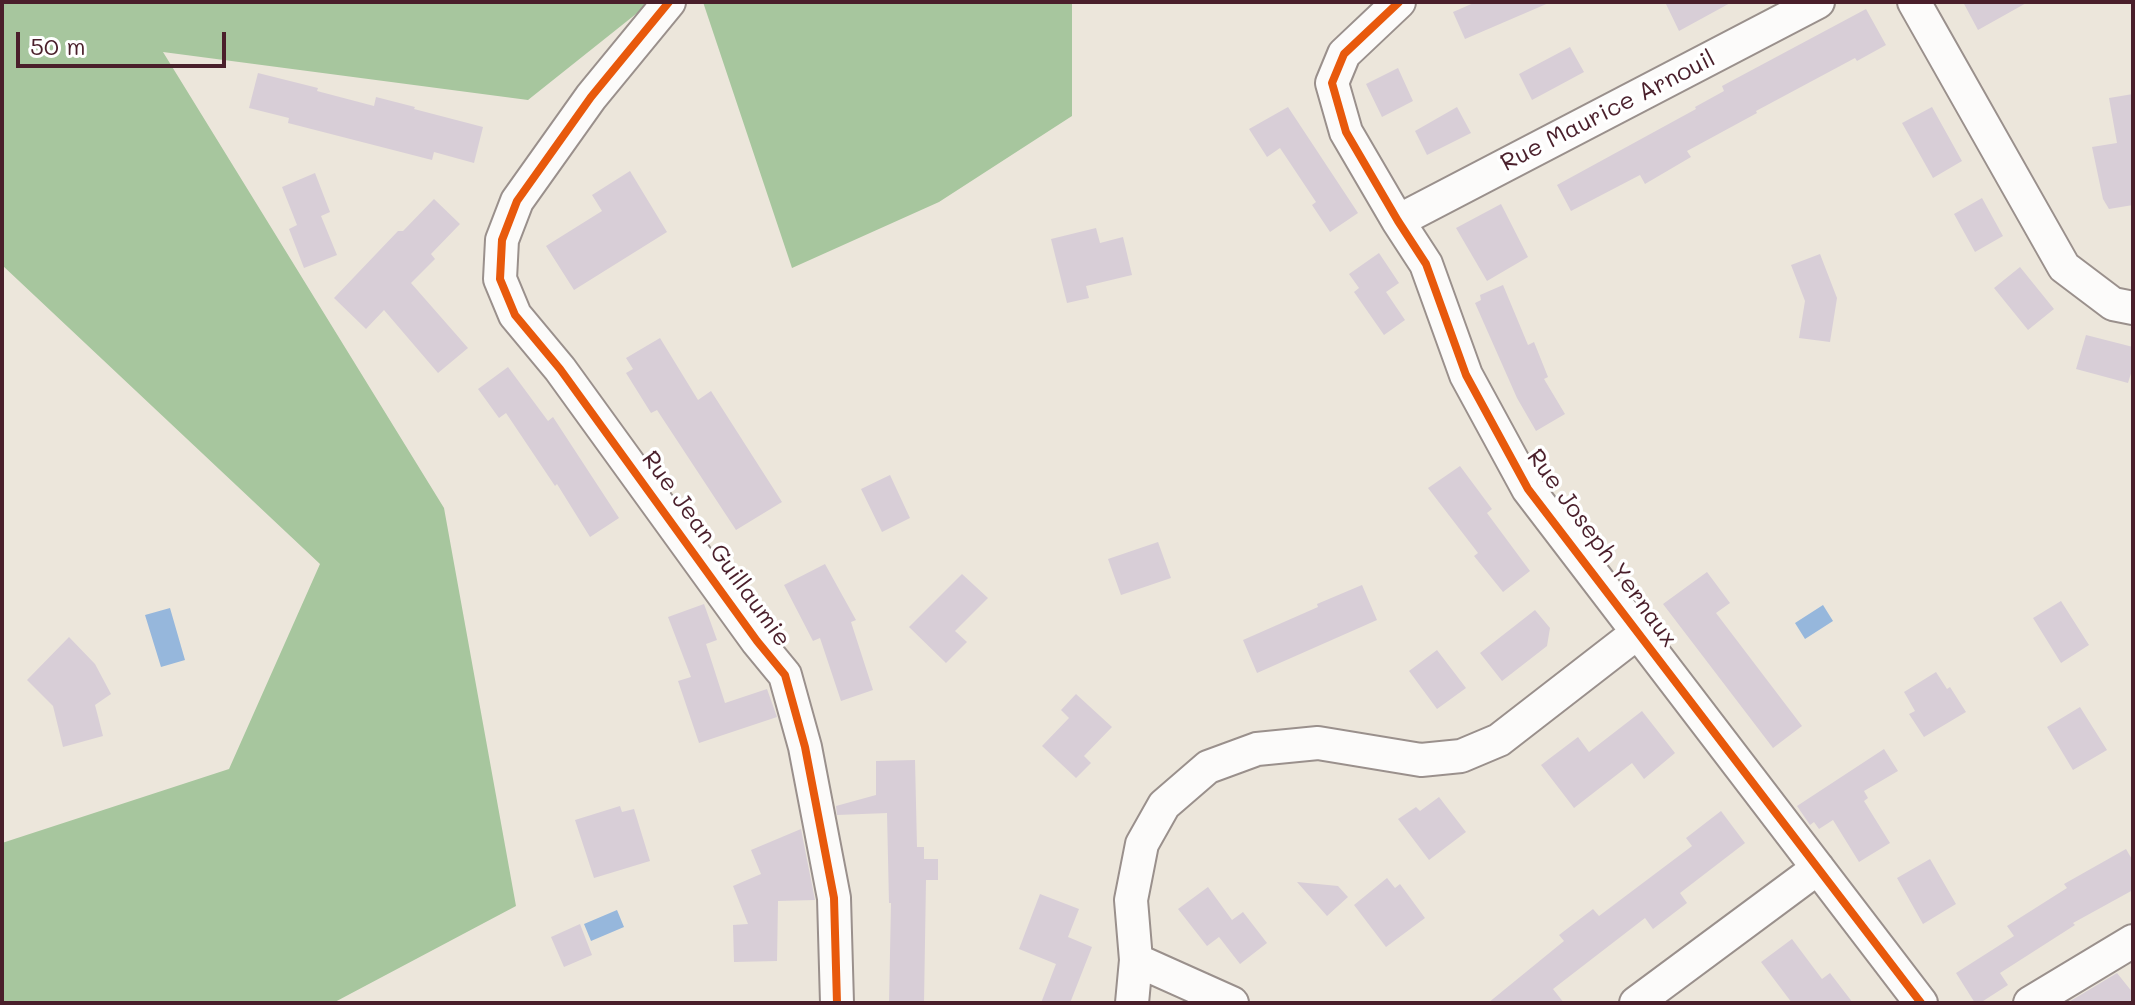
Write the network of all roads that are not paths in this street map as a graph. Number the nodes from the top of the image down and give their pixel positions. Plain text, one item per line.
1 (669, 2) edge
2 (1399, 2) edge
3 (1818, 2) edge
4 (1914, 2) edge
5 (1398, 221) junction
6 (2133, 308) edge
7 (1637, 633) junction
8 (1818, 868) junction
9 (2133, 941) edge
10 (1136, 960) junction
11 (837, 1003) edge
12 (1132, 1003) edge
13 (1232, 1003) edge
14 (1636, 1003) edge
15 (1921, 1003) edge
16 (2030, 1003) edge

1 - 11 street, Rue Jean Guillaumie
2 - 5 street, Rue Joseph Yernaux
3 - 5 street, Rue Maurice Arnouil
4 - 6 street
5 - 7 street, Rue Joseph Yernaux
7 - 8 street, Rue Joseph Yernaux
7 - 10 street
8 - 14 street
8 - 15 street, Rue Joseph Yernaux
9 - 16 street
10 - 12 street
10 - 13 street

